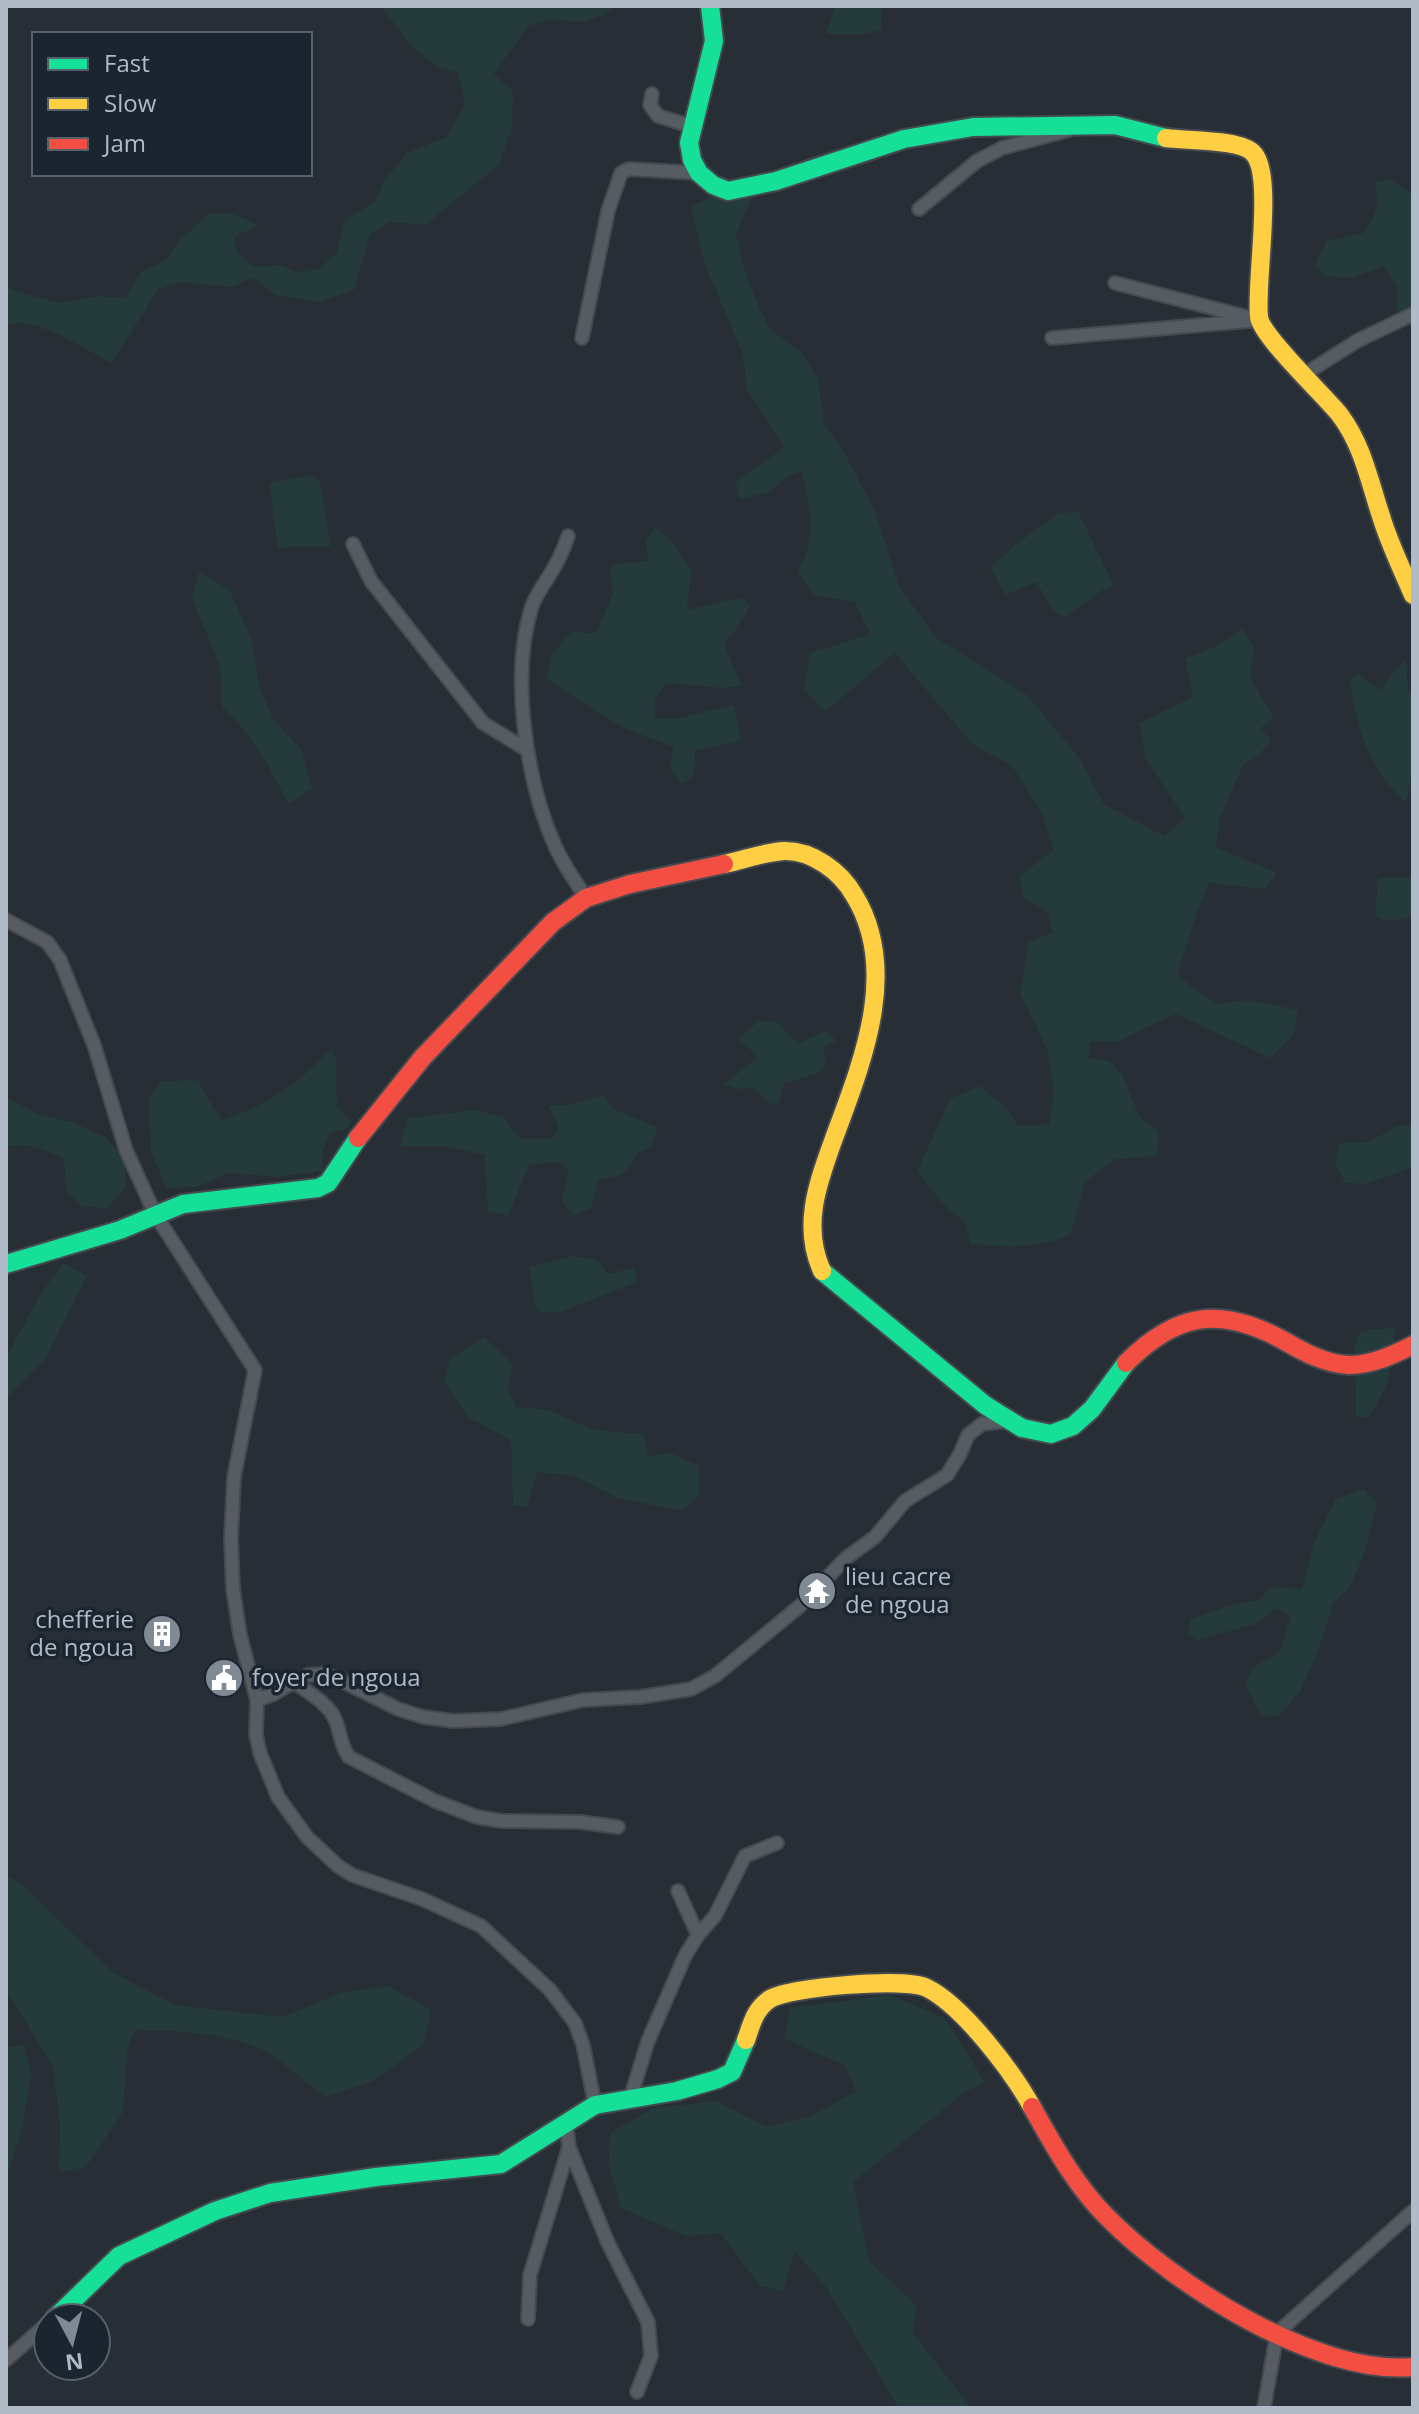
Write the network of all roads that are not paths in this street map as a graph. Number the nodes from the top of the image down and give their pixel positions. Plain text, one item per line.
1 (710, 6) edge
2 (652, 94) dead end
3 (1083, 125) junction
4 (691, 126) junction
5 (699, 173) junction
6 (919, 209) dead end
7 (1115, 283) dead end
8 (1413, 314) edge
9 (1259, 320) junction
10 (582, 338) dead end
11 (1052, 338) dead end
12 (1305, 374) junction
13 (568, 536) dead end
14 (353, 544) dead end
15 (1413, 595) edge
16 (527, 750) junction
17 (586, 898) junction
18 (6, 920) edge
19 (155, 1214) junction
20 (6, 1264) edge
21 (1413, 1345) edge
22 (1006, 1421) junction
23 (293, 1682) junction
24 (257, 1700) junction
25 (618, 1827) dead end
26 (777, 1843) dead end
27 (678, 1891) dead end
28 (698, 1935) junction
29 (630, 2099) junction
30 (595, 2105) junction
31 (566, 2124) junction
32 (569, 2147) junction
33 (1413, 2211) edge
34 (74, 2302) edge
35 (528, 2319) dead end
36 (1277, 2333) junction
37 (32, 2337) edge
38 (6, 2360) edge
39 (1413, 2367) edge
40 (637, 2392) dead end
41 (1264, 2408) edge

1 - 4 street
2 - 4 street
3 - 5 street
3 - 6 street
3 - 9 street
4 - 5 street
5 - 10 street
7 - 9 street
8 - 12 street
9 - 11 street
9 - 12 street
12 - 15 street
13 - 16 street
14 - 16 street
16 - 17 street
17 - 19 street
17 - 22 street
18 - 19 street
19 - 20 street
19 - 24 street
21 - 22 street
22 - 23 street
23 - 24 street
23 - 25 street
24 - 30 street
26 - 28 street
27 - 28 street
28 - 29 street
29 - 30 street
29 - 36 street
30 - 31 street
31 - 32 street
31 - 34 street
32 - 35 street
32 - 40 street
33 - 36 street
36 - 39 street
36 - 41 street
37 - 38 street

